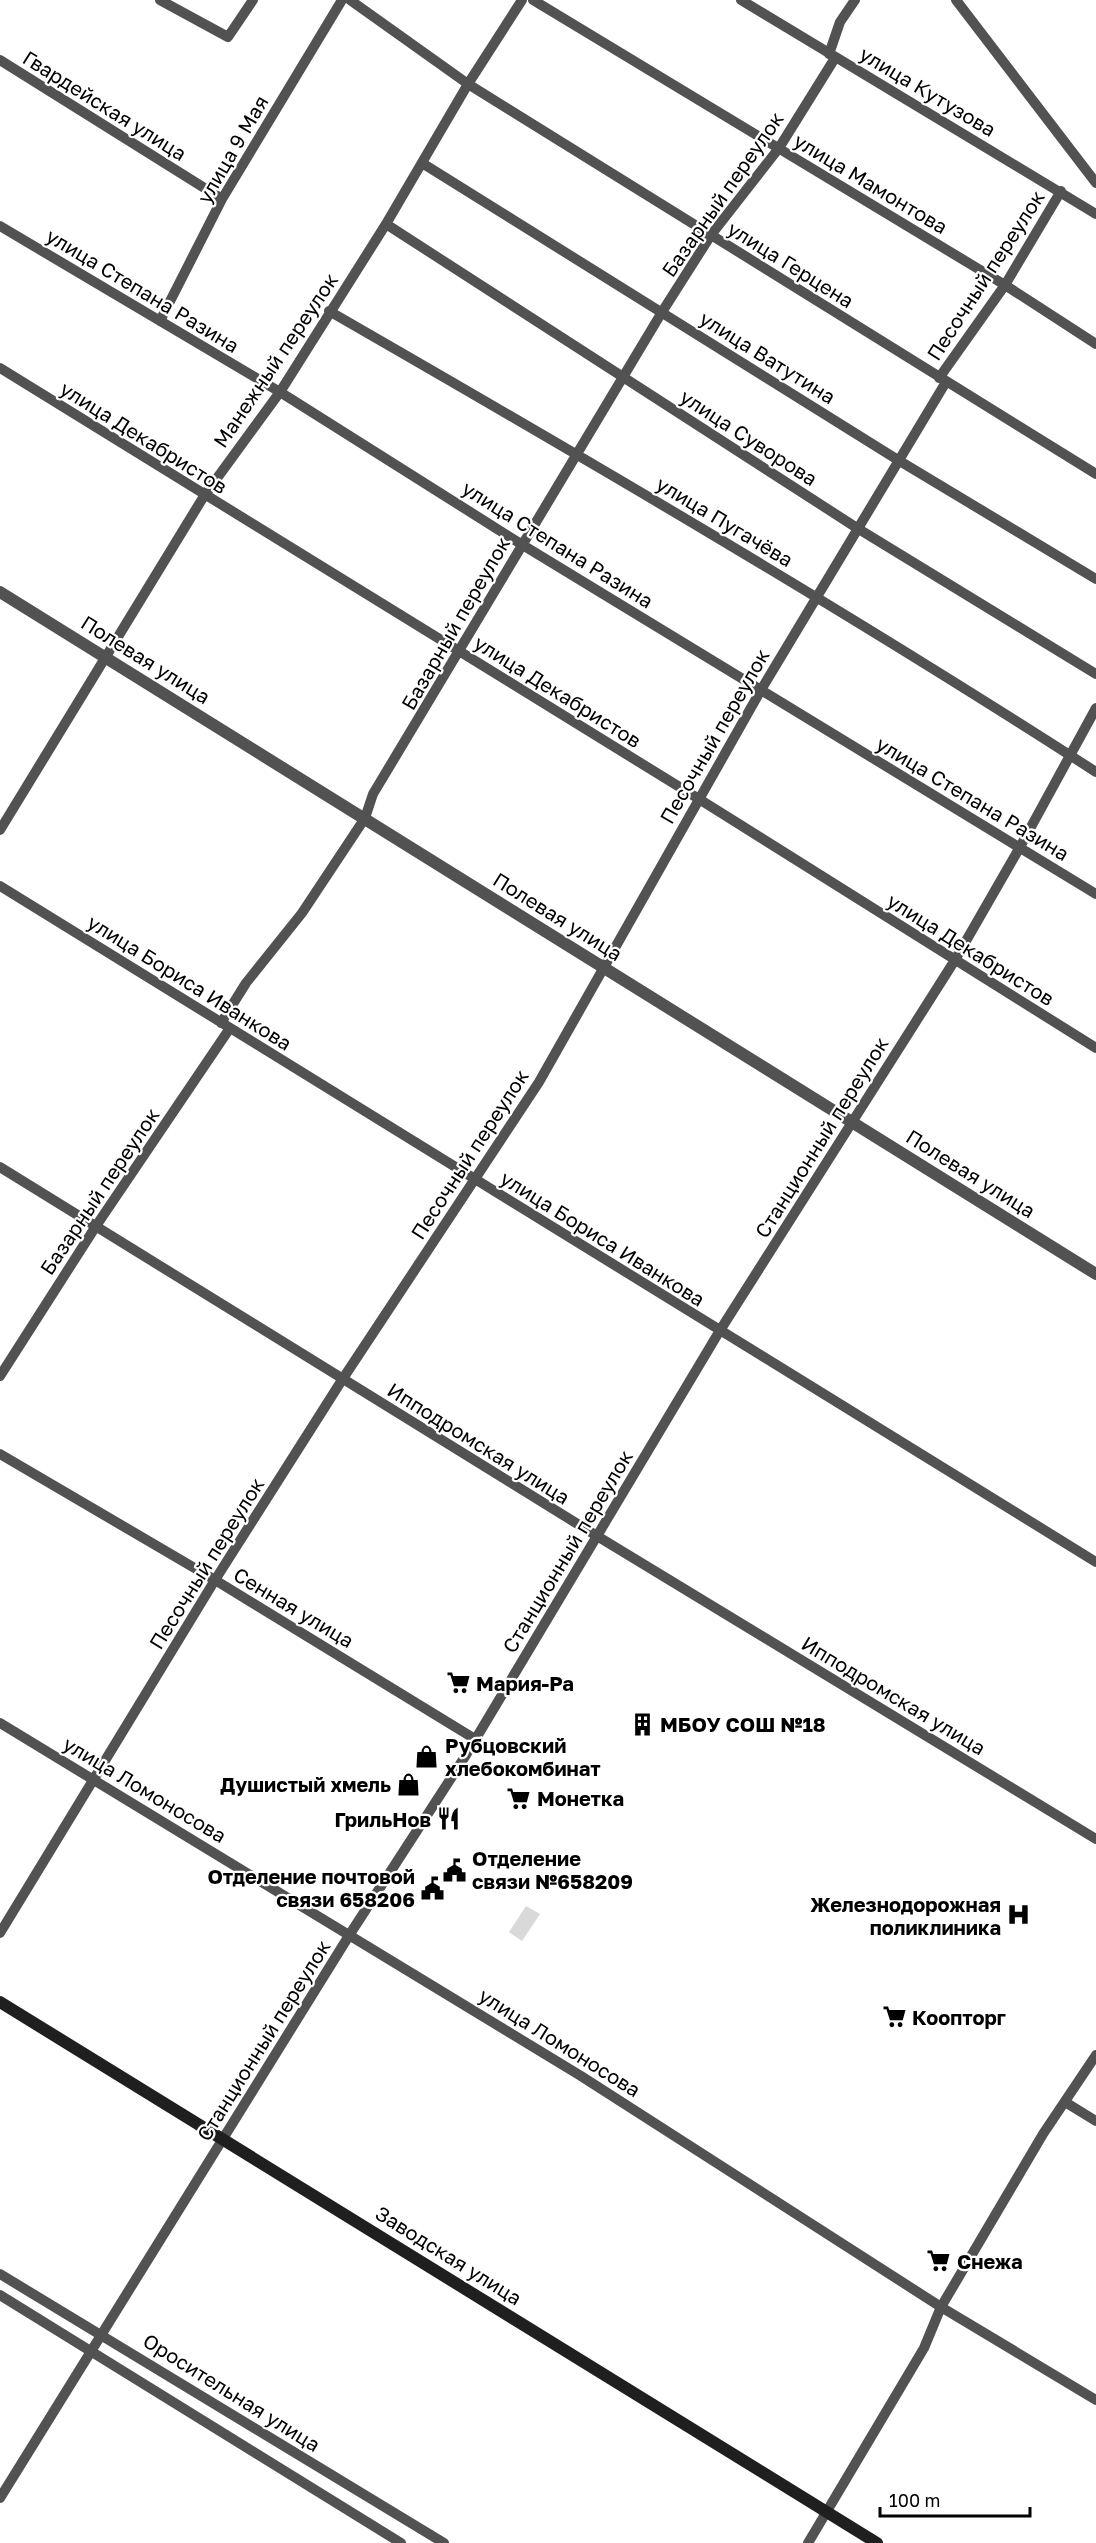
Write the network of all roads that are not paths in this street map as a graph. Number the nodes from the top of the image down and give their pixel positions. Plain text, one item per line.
1 (160, 0) edge
2 (252, 0) edge
3 (342, 0) edge
4 (350, 0) edge
5 (522, 0) edge
6 (532, 0) edge
7 (741, 0) edge
8 (855, 0) edge
9 (956, 0) edge
10 (832, 56) junction
11 (0, 60) edge
12 (468, 84) junction
13 (779, 148) junction
14 (422, 163) junction
15 (1096, 183) edge
16 (1061, 191) junction
17 (222, 199) junction
18 (1096, 213) edge
19 (386, 224) junction
20 (0, 226) edge
21 (711, 235) junction
22 (1005, 285) junction
23 (329, 311) junction
24 (662, 312) junction
25 (160, 321) junction
26 (1096, 344) edge
27 (0, 368) edge
28 (621, 377) junction
29 (942, 380) junction
30 (280, 392) junction
31 (576, 453) junction
32 (898, 460) junction
33 (1096, 474) edge
34 (204, 496) junction
35 (857, 528) junction
36 (521, 544) junction
37 (1096, 579) edge
38 (0, 592) edge
39 (817, 596) junction
40 (460, 652) junction
41 (107, 658) junction
42 (1096, 674) edge
43 (761, 690) junction
44 (1096, 708) edge
45 (1071, 756) junction
46 (1096, 772) edge
47 (699, 799) junction
48 (365, 818) junction
49 (0, 830) edge
50 (1020, 847) junction
51 (0, 886) edge
52 (1096, 894) edge
53 (955, 960) junction
54 (603, 967) junction
55 (225, 1025) junction
56 (1096, 1048) edge
57 (851, 1122) junction
58 (0, 1167) edge
59 (473, 1179) junction
60 (96, 1226) junction
61 (1096, 1274) edge
62 (719, 1332) junction
63 (0, 1376) edge
64 (342, 1380) junction
65 (0, 1454) edge
66 (597, 1536) junction
67 (1096, 1562) edge
68 (215, 1580) junction
69 (0, 1723) edge
70 (476, 1739) junction
71 (93, 1779) junction
72 (1096, 1839) edge
73 (0, 1933) edge
74 (350, 1934) junction
75 (0, 2002) edge
76 (1096, 2055) edge
77 (1065, 2102) junction
78 (1096, 2121) edge
79 (223, 2138) junction
80 (0, 2274) edge
81 (0, 2295) edge
82 (941, 2307) junction
83 (103, 2334) junction
84 (92, 2350) junction
85 (1096, 2400) edge
86 (0, 2498) edge
87 (826, 2512) junction
88 (401, 2543) edge
89 (444, 2543) edge
90 (808, 2543) edge
91 (877, 2543) edge

1 - 2 street
3 - 17 street, улица 9 Мая
4 - 12 street, улица Герцена
5 - 12 street, Манежный переулок
6 - 13 street, улица Мамонтова
7 - 10 street, улица Кутузова
8 - 10 street, Базарный переулок
9 - 15 street
10 - 13 street, Базарный переулок
10 - 16 street, улица Кутузова
11 - 17 street, Гвардейская улица
12 - 14 street, Манежный переулок
12 - 21 street, улица Герцена
13 - 21 street, Базарный переулок
13 - 22 street, улица Мамонтова
14 - 19 street, Манежный переулок
14 - 24 street, улица Ватутина
16 - 18 street, улица Кутузова
16 - 22 street, Песочный переулок
17 - 25 street, улица 9 Мая
19 - 23 street, Манежный переулок
19 - 28 street, улица Суворова
20 - 25 street, улица Степана Разина
21 - 24 street, Базарный переулок
21 - 29 street, улица Герцена
22 - 26 street, улица Мамонтова
22 - 29 street, Песочный переулок
23 - 30 street, Манежный переулок
23 - 31 street, улица Пугачёва
24 - 28 street, Базарный переулок
24 - 32 street, улица Ватутина
25 - 30 street, улица Степана Разина
27 - 34 street, улица Декабристов
28 - 31 street, Базарный переулок
28 - 35 street, улица Суворова
29 - 32 street, Песочный переулок
29 - 33 street, улица Герцена
30 - 34 street, Манежный переулок
30 - 36 street, улица Степана Разина
31 - 36 street, Базарный переулок
31 - 39 street, улица Пугачёва
32 - 35 street, Песочный переулок
32 - 37 street, улица Ватутина
34 - 40 street, улица Декабристов
34 - 41 street, Манежный переулок
35 - 39 street, Песочный переулок
35 - 42 street, улица Суворова
36 - 40 street, Базарный переулок
36 - 43 street, улица Степана Разина
38 - 41 street, Полевая улица
39 - 43 street, Песочный переулок
39 - 45 street, улица Пугачёва
40 - 47 street, улица Декабристов
40 - 48 street, Базарный переулок
41 - 48 street, Полевая улица
41 - 49 street, Манежный переулок
43 - 47 street, Песочный переулок
43 - 50 street, улица Степана Разина
44 - 45 street, Станционный переулок
45 - 46 street, улица Пугачёва
45 - 50 street, Станционный переулок
47 - 53 street, улица Декабристов
47 - 54 street, Песочный переулок
48 - 54 street, Полевая улица
48 - 55 street, Базарный переулок
50 - 52 street, улица Степана Разина
50 - 53 street, Станционный переулок
51 - 55 street, улица Бориса Иванкова
53 - 56 street, улица Декабристов
53 - 57 street, Станционный переулок
54 - 57 street, Полевая улица
54 - 59 street, Песочный переулок
55 - 59 street, улица Бориса Иванкова
55 - 60 street, Базарный переулок
57 - 61 street, Полевая улица
57 - 62 street, Станционный переулок
58 - 60 street, Ипподромская улица
59 - 62 street, улица Бориса Иванкова
59 - 64 street, Песочный переулок
60 - 63 street, Базарный переулок
60 - 64 street, Ипподромская улица
62 - 66 street, Станционный переулок
62 - 67 street, улица Бориса Иванкова
64 - 66 street, Ипподромская улица
64 - 68 street, Песочный переулок
65 - 68 street, Сенная улица
66 - 70 street, Станционный переулок
66 - 72 street, Ипподромская улица
68 - 70 street, Сенная улица
68 - 71 street, Песочный переулок
69 - 71 street, улица Ломоносова
70 - 74 street, Станционный переулок
71 - 73 street, Песочный переулок
71 - 74 street, улица Ломоносова
74 - 79 street, Станционный переулок
74 - 82 street, улица Ломоносова
75 - 79 main road, Заводская улица
76 - 77 street
77 - 78 street
77 - 82 street
79 - 83 street, Станционный переулок
79 - 87 main road, Заводская улица
80 - 83 street, Оросительная улица
81 - 84 street, Оросительная улица
82 - 85 street, улица Ломоносова
82 - 87 street
83 - 84 street, Станционный переулок
83 - 89 street, Оросительная улица
84 - 86 street, Станционный переулок
84 - 88 street, Оросительная улица
87 - 90 street
87 - 91 main road, Заводская улица

